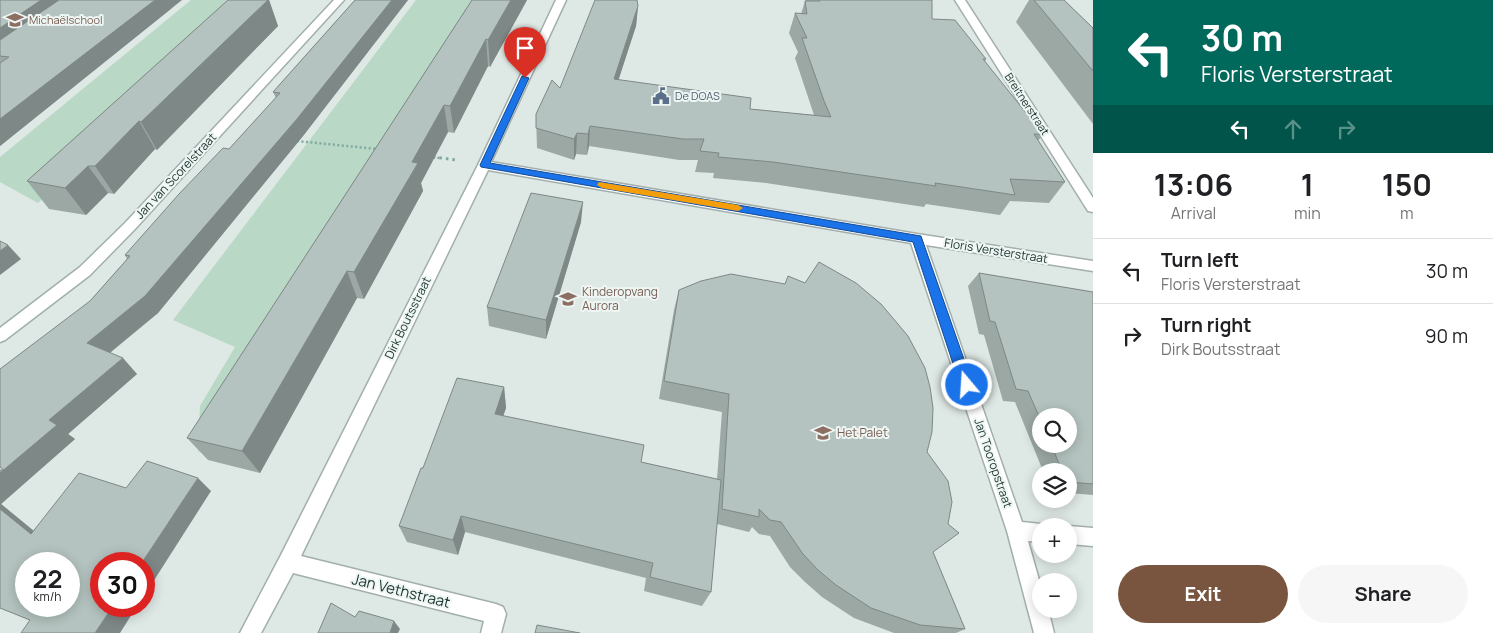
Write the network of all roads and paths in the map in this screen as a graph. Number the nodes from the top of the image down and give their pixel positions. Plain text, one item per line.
1 (339, 0) edge
2 (561, 0) edge
3 (960, 0) edge
4 (296, 141) edge
5 (379, 149) edge
6 (426, 156) edge
7 (484, 165) junction
8 (1093, 208) edge
9 (917, 239) junction
10 (1093, 266) edge
11 (0, 336) edge
12 (1016, 531) junction
13 (1032, 532) edge
14 (1077, 536) edge
15 (1093, 537) edge
16 (288, 562) junction
17 (250, 633) edge
18 (491, 633) edge
19 (1044, 633) edge

1 - 11 street, Jan van Scorelstraat
2 - 7 street, Dirk Boutsstraat
3 - 8 street, Breitnerstraat
4 - 5 path
6 - 7 path
7 - 9 street, Floris Versterstraat
7 - 16 street, Dirk Boutsstraat
9 - 10 street, Floris Versterstraat
9 - 12 street, Jan Tooropstraat
12 - 13 street
12 - 19 street, Jan Tooropstraat
14 - 15 street
16 - 17 street, Dirk Boutsstraat
16 - 18 street, Jan Vethstraat

